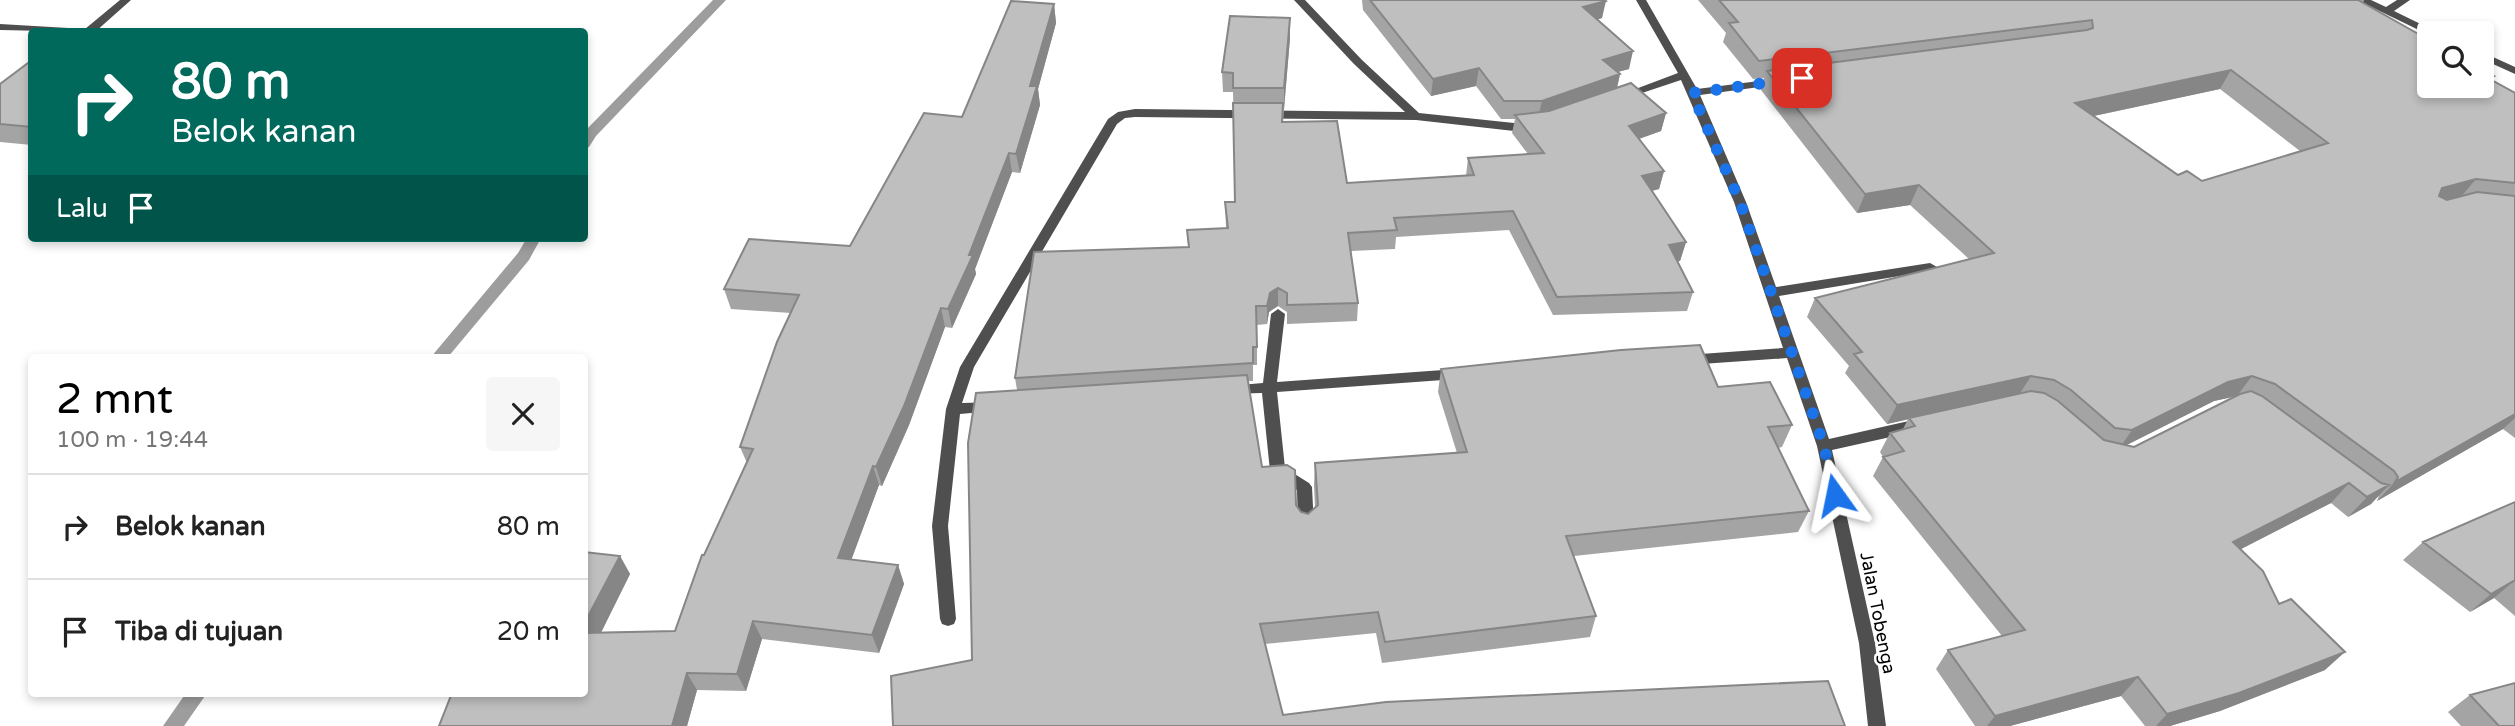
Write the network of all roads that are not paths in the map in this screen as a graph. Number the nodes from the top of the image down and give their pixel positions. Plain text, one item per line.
1 (126, 0) edge
2 (1299, 0) edge
3 (1641, 0) edge
4 (2362, 0) edge
5 (2405, 0) edge
6 (2386, 11) junction
7 (2417, 25) edge
8 (0, 27) edge
9 (91, 28) edge
10 (28, 29) edge
11 (2494, 61) edge
12 (2515, 71) edge
13 (1685, 75) junction
14 (1788, 80) edge
15 (1692, 93) junction
16 (1606, 102) edge
17 (1416, 116) junction
18 (1541, 124) edge
19 (1930, 267) edge
20 (1770, 293) junction
21 (1278, 314) dead end
22 (1791, 353) junction
23 (1668, 361) edge
24 (1477, 373) edge
25 (1269, 388) junction
26 (1214, 391) edge
27 (1008, 405) edge
28 (953, 409) junction
29 (1942, 419) edge
30 (1824, 446) junction
31 (1306, 527) edge
32 (948, 619) dead end
33 (1877, 726) edge

1 - 9 street
2 - 17 street
3 - 13 street, Jalan Tobenga
4 - 6 street
5 - 6 street
6 - 7 street
8 - 10 street
11 - 12 street
13 - 15 street, Jalan Tobenga
13 - 16 street
14 - 15 street
15 - 20 street, Jalan Tobenga
17 - 18 street
17 - 28 street
19 - 20 street
20 - 22 street, Jalan Tobenga
21 - 25 street
22 - 23 street
22 - 30 street, Jalan Tobenga
24 - 25 street
25 - 26 street
25 - 31 street
27 - 28 street
28 - 32 street
29 - 30 street
30 - 33 street, Jalan Tobenga

